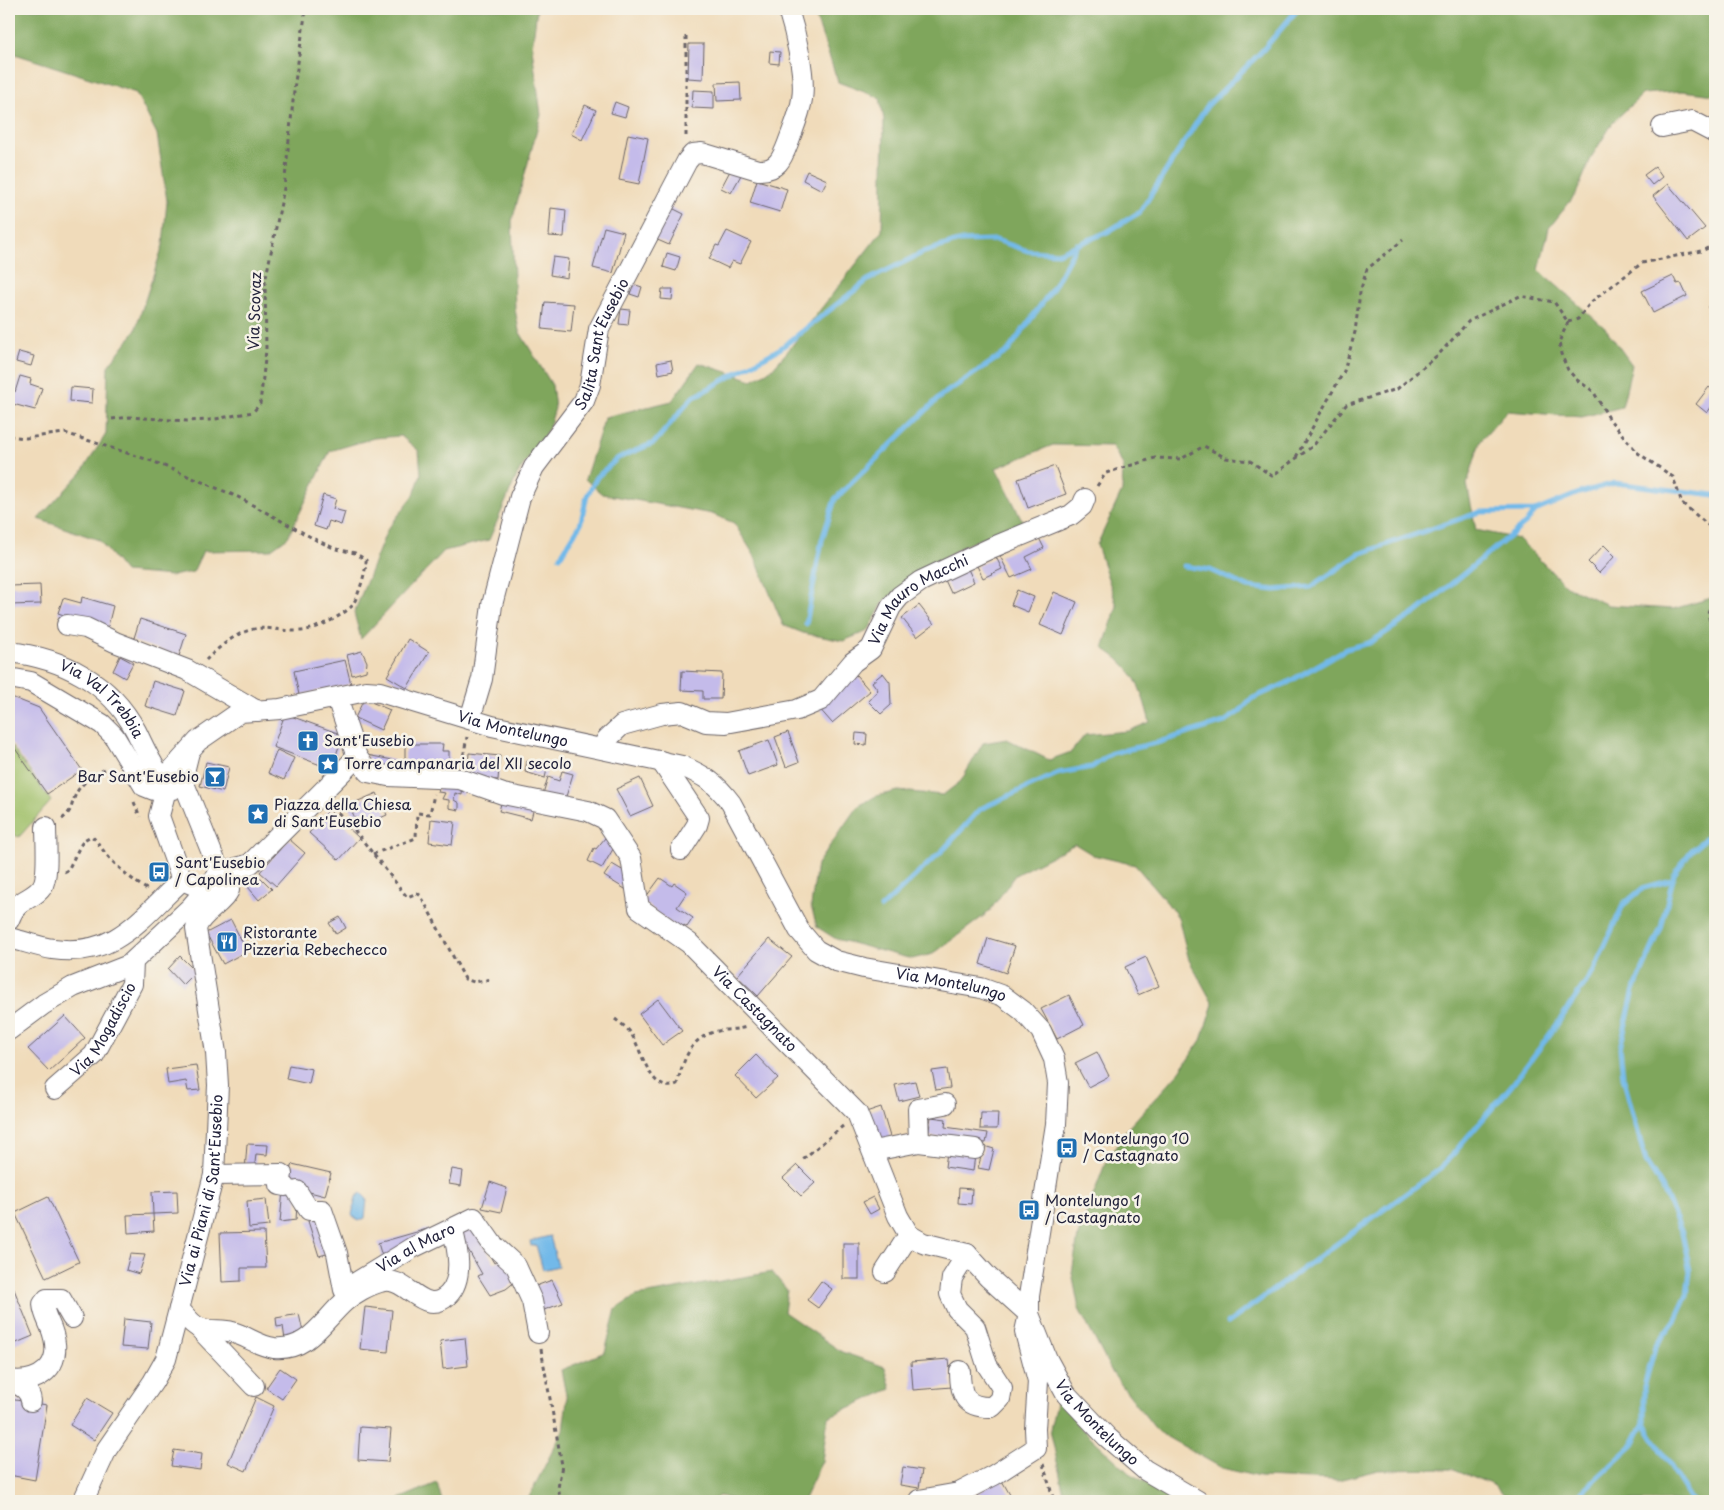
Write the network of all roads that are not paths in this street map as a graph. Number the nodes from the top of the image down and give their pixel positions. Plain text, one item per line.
1 (788, 9) edge
2 (1662, 126) dead end
3 (1715, 133) edge
4 (1085, 499) road end
5 (67, 625) dead end
6 (9, 652) edge
7 (9, 678) edge
8 (337, 698) junction
9 (257, 711) junction
10 (470, 719) junction
11 (602, 748) junction
12 (189, 752) junction
13 (661, 761) junction
14 (363, 764) junction
15 (166, 783) junction
16 (191, 804) junction
17 (46, 830) road end
18 (681, 850) dead end
19 (220, 873) junction
20 (182, 880) junction
21 (203, 894) junction
22 (9, 920) edge
23 (9, 938) edge
24 (133, 962) junction
25 (9, 1030) edge
26 (55, 1089) dead end
27 (944, 1104) dead end
28 (919, 1142) junction
29 (975, 1149) dead end
30 (873, 1151) junction
31 (214, 1175) junction
32 (452, 1229) junction
33 (909, 1235) junction
34 (967, 1254) junction
35 (885, 1272) dead end
36 (179, 1309) junction
37 (1029, 1314) junction
38 (72, 1318) dead end
39 (198, 1328) junction
40 (538, 1333) road end
41 (960, 1370) dead end
42 (9, 1380) edge
43 (254, 1386) dead end
44 (31, 1401) dead end
45 (919, 1500) edge
46 (83, 1501) edge
47 (1198, 1501) edge

1 - 10 street, Salita Sant'Eusebio
2 - 3 street
4 - 11 street, Via Mauro Macchi
5 - 9 street
6 - 15 street, Via Val Trebbia
7 - 15 street
8 - 9 street
8 - 10 street, Via Montelungo
8 - 14 street
9 - 12 street
10 - 11 street, Via Montelungo
11 - 13 street, Via Montelungo
12 - 15 street
12 - 16 street
13 - 18 street
13 - 37 street, Via Montelungo
14 - 19 street
14 - 30 street, Via Castagnato
15 - 16 street
15 - 20 street
16 - 19 street
17 - 22 street
19 - 21 street
19 - 31 street, Via ai Piani di Sant'Eusebio
20 - 21 street
20 - 23 street
21 - 24 street, Via Mogadiscio
24 - 25 street, Via Mogadiscio
24 - 26 street, Via Mogadiscio
27 - 28 street
28 - 29 street
28 - 30 street
30 - 33 street, Via Castagnato
31 - 32 street, Via al Maro
31 - 36 street, Via ai Piani di Sant'Eusebio
32 - 39 street
32 - 40 street, Via al Maro
33 - 34 street
33 - 35 street
34 - 37 street
34 - 41 street
36 - 39 street
36 - 46 street, Via ai Piani di Sant'Eusebio
37 - 45 street, Via Montelungo
37 - 47 street, Via Montelungo
38 - 42 street
39 - 43 street
42 - 44 street

